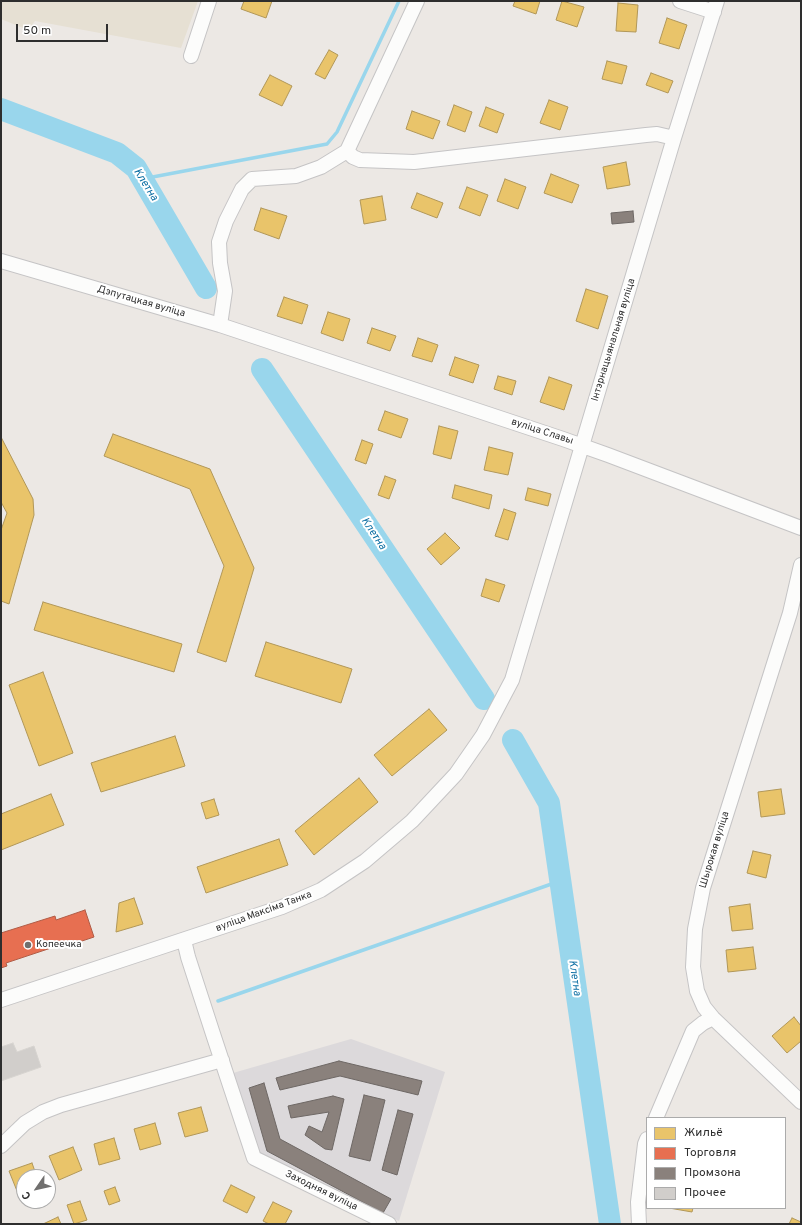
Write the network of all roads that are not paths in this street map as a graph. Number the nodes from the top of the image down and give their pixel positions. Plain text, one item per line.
1 (209, 1) edge
2 (417, 1) edge
3 (680, 1) edge
4 (716, 6) edge
5 (191, 56) dead end
6 (674, 138) junction
7 (347, 151) junction
8 (1, 261) edge
9 (220, 324) junction
10 (280, 345) joint
11 (583, 445) junction
12 (801, 528) edge
13 (801, 565) edge
14 (512, 680) joint
15 (184, 940) junction
16 (1, 1000) edge
17 (713, 1018) junction
18 (222, 1060) junction
19 (801, 1102) edge
20 (656, 1117) edge
21 (646, 1141) edge
22 (1, 1146) edge
23 (388, 1224) edge
24 (639, 1224) edge

1 - 5 street
2 - 7 street
3 - 4 street
4 - 6 street, Інтэрнацыянальная вуліца
6 - 7 street
6 - 11 street, Інтэрнацыянальная вуліца
7 - 9 street
8 - 9 street, Дэпутацкая вуліца
9 - 10 street, Дэпутацкая вуліца
10 - 11 street, вуліца Славы
11 - 12 street, вуліца Славы
11 - 14 street, Інтэрнацыянальная вуліца
13 - 17 street, Шырокая вуліца
14 - 15 street, вуліца Максіма Танка
15 - 16 street, вуліца Максіма Танка
15 - 18 street
17 - 19 street, Шырокая вуліца
17 - 20 street
18 - 22 street
18 - 23 street, Заходняя вуліца
21 - 24 street

